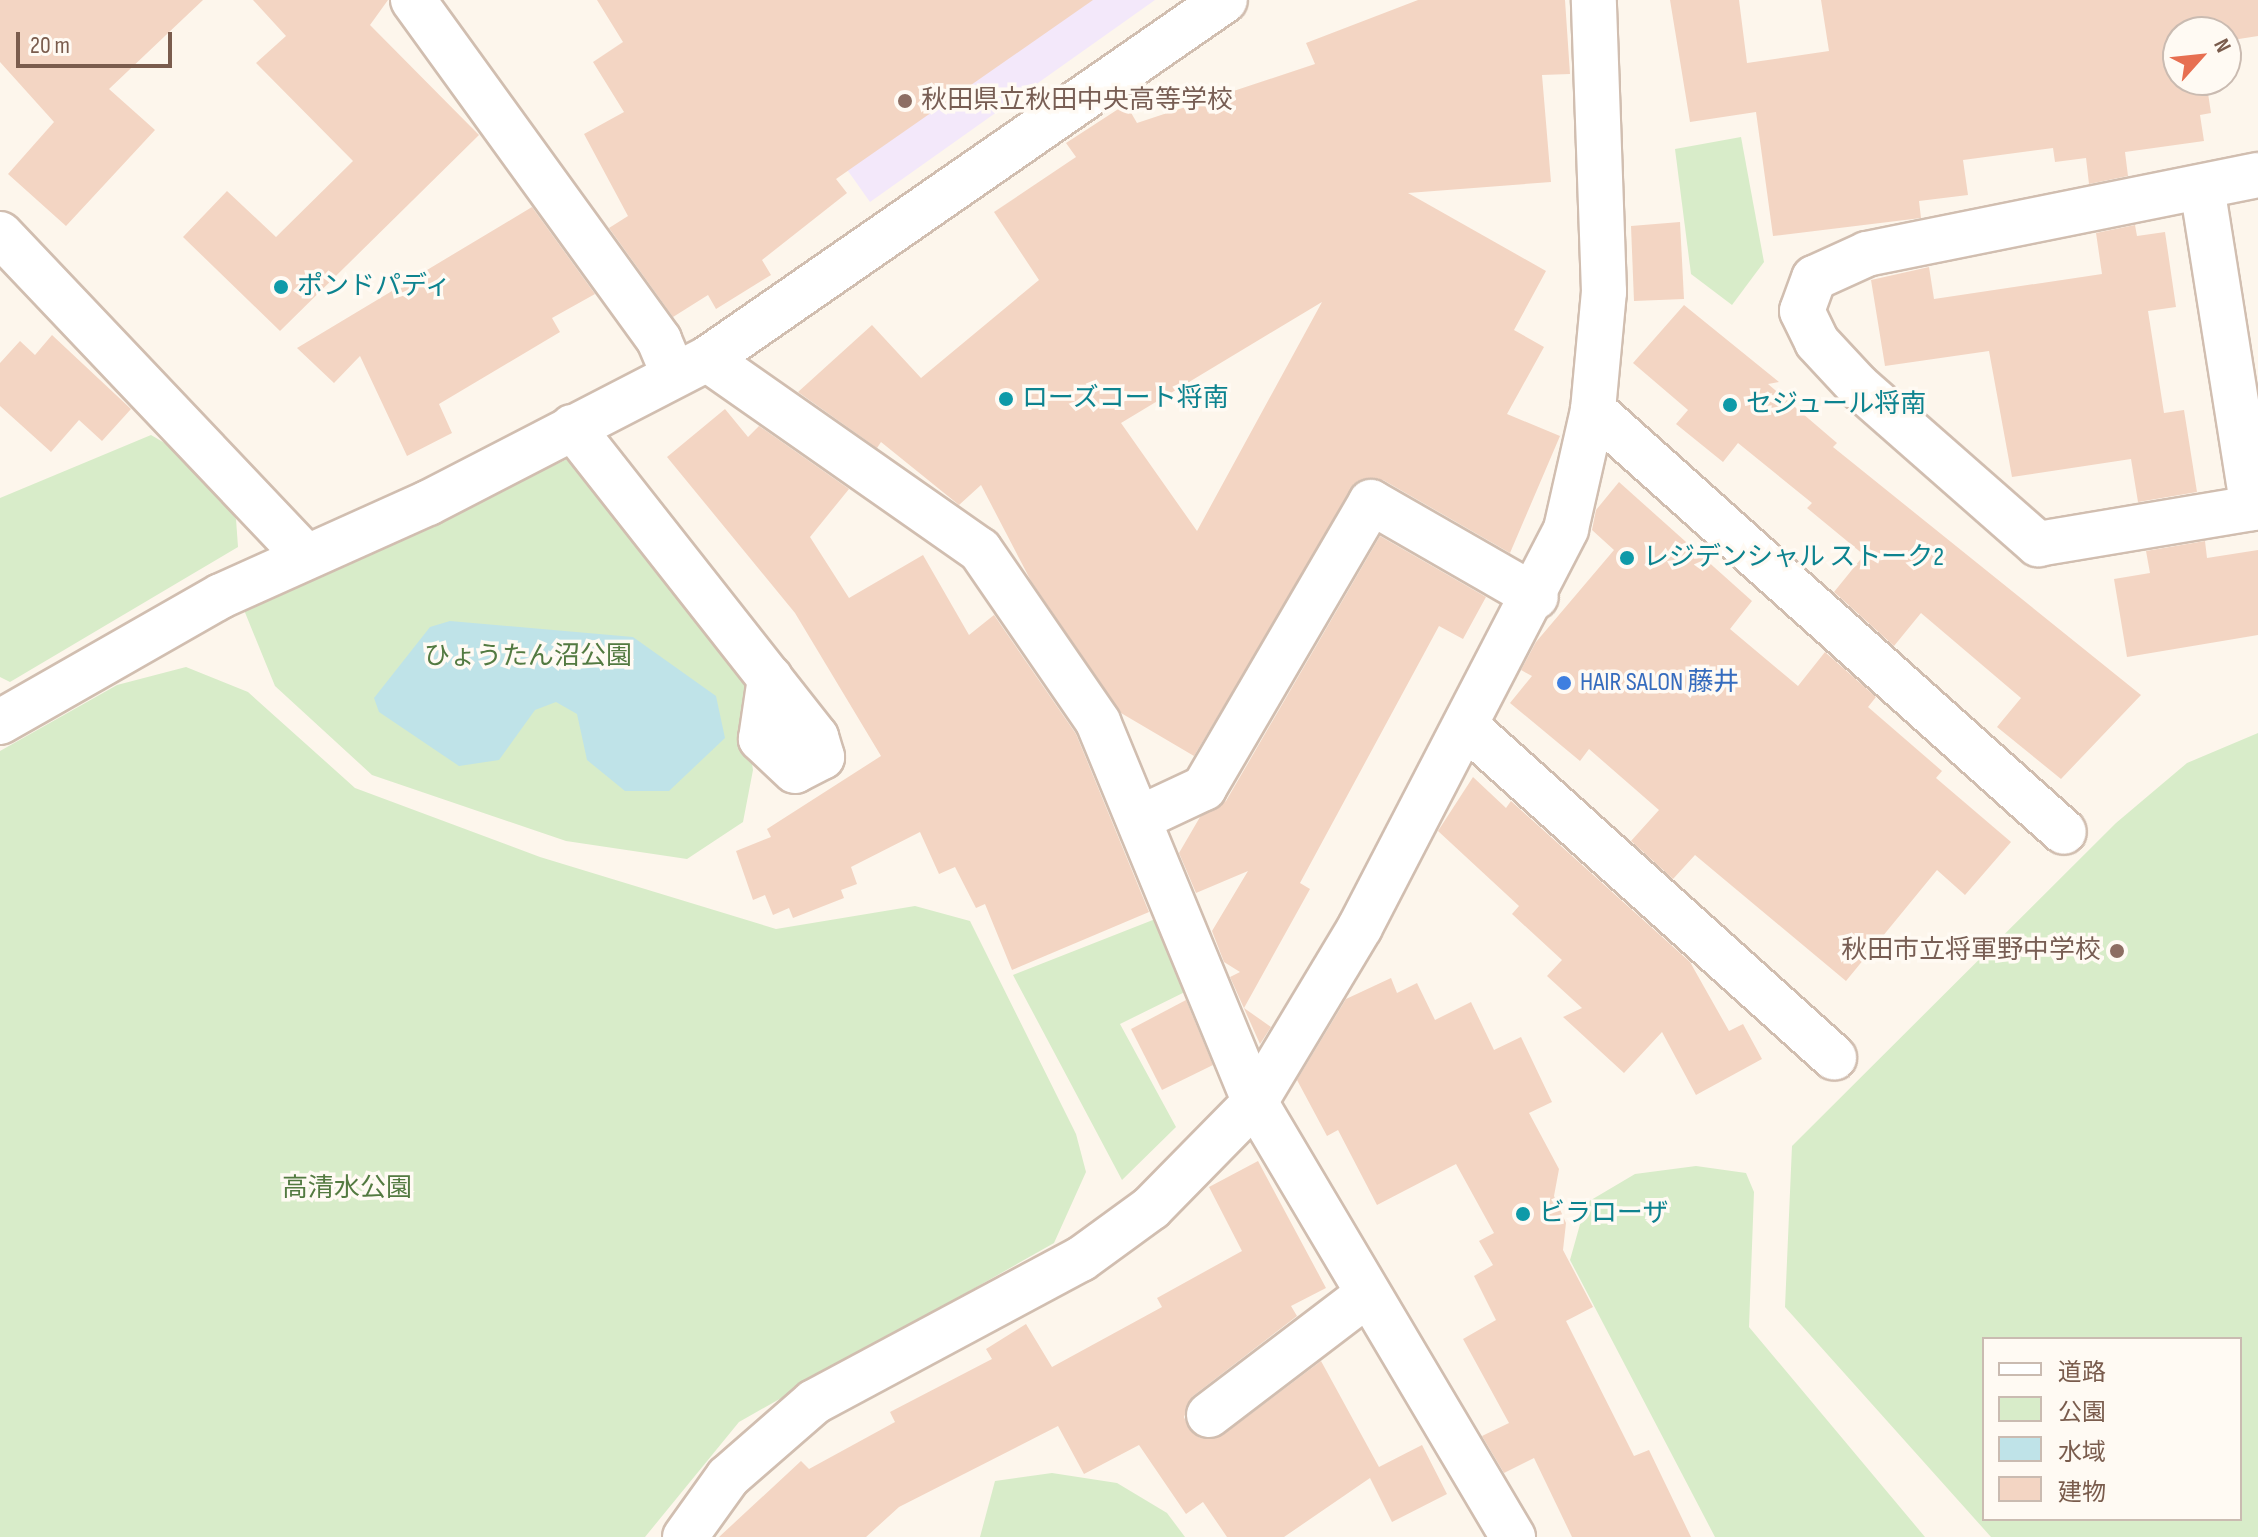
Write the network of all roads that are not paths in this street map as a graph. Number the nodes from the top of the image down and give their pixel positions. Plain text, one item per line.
1 (413, 0) edge
2 (1225, 0) edge
3 (1594, 0) edge
4 (2258, 175) edge
5 (2202, 187) junction
6 (0, 234) edge
7 (690, 367) junction
8 (1593, 410) junction
9 (572, 427) junction
10 (2255, 507) edge
11 (306, 557) junction
12 (1536, 597) junction
13 (770, 678) dead end
14 (0, 722) edge
15 (1467, 727) junction
16 (1140, 818) junction
17 (2064, 832) dead end
18 (1834, 1058) dead end
19 (1255, 1102) junction
20 (1368, 1294) junction
21 (1209, 1415) dead end
22 (685, 1537) edge
23 (1513, 1537) edge

1 - 7 street
2 - 7 street
3 - 8 street
4 - 5 street
5 - 10 street
5 - 10 street
6 - 11 street
7 - 9 street
7 - 16 street
8 - 12 street
8 - 17 street
9 - 11 street
9 - 13 street
11 - 14 street
12 - 15 street
12 - 16 street
15 - 18 street
15 - 19 street
16 - 19 street
19 - 20 street
19 - 22 street
20 - 21 street
20 - 23 street

